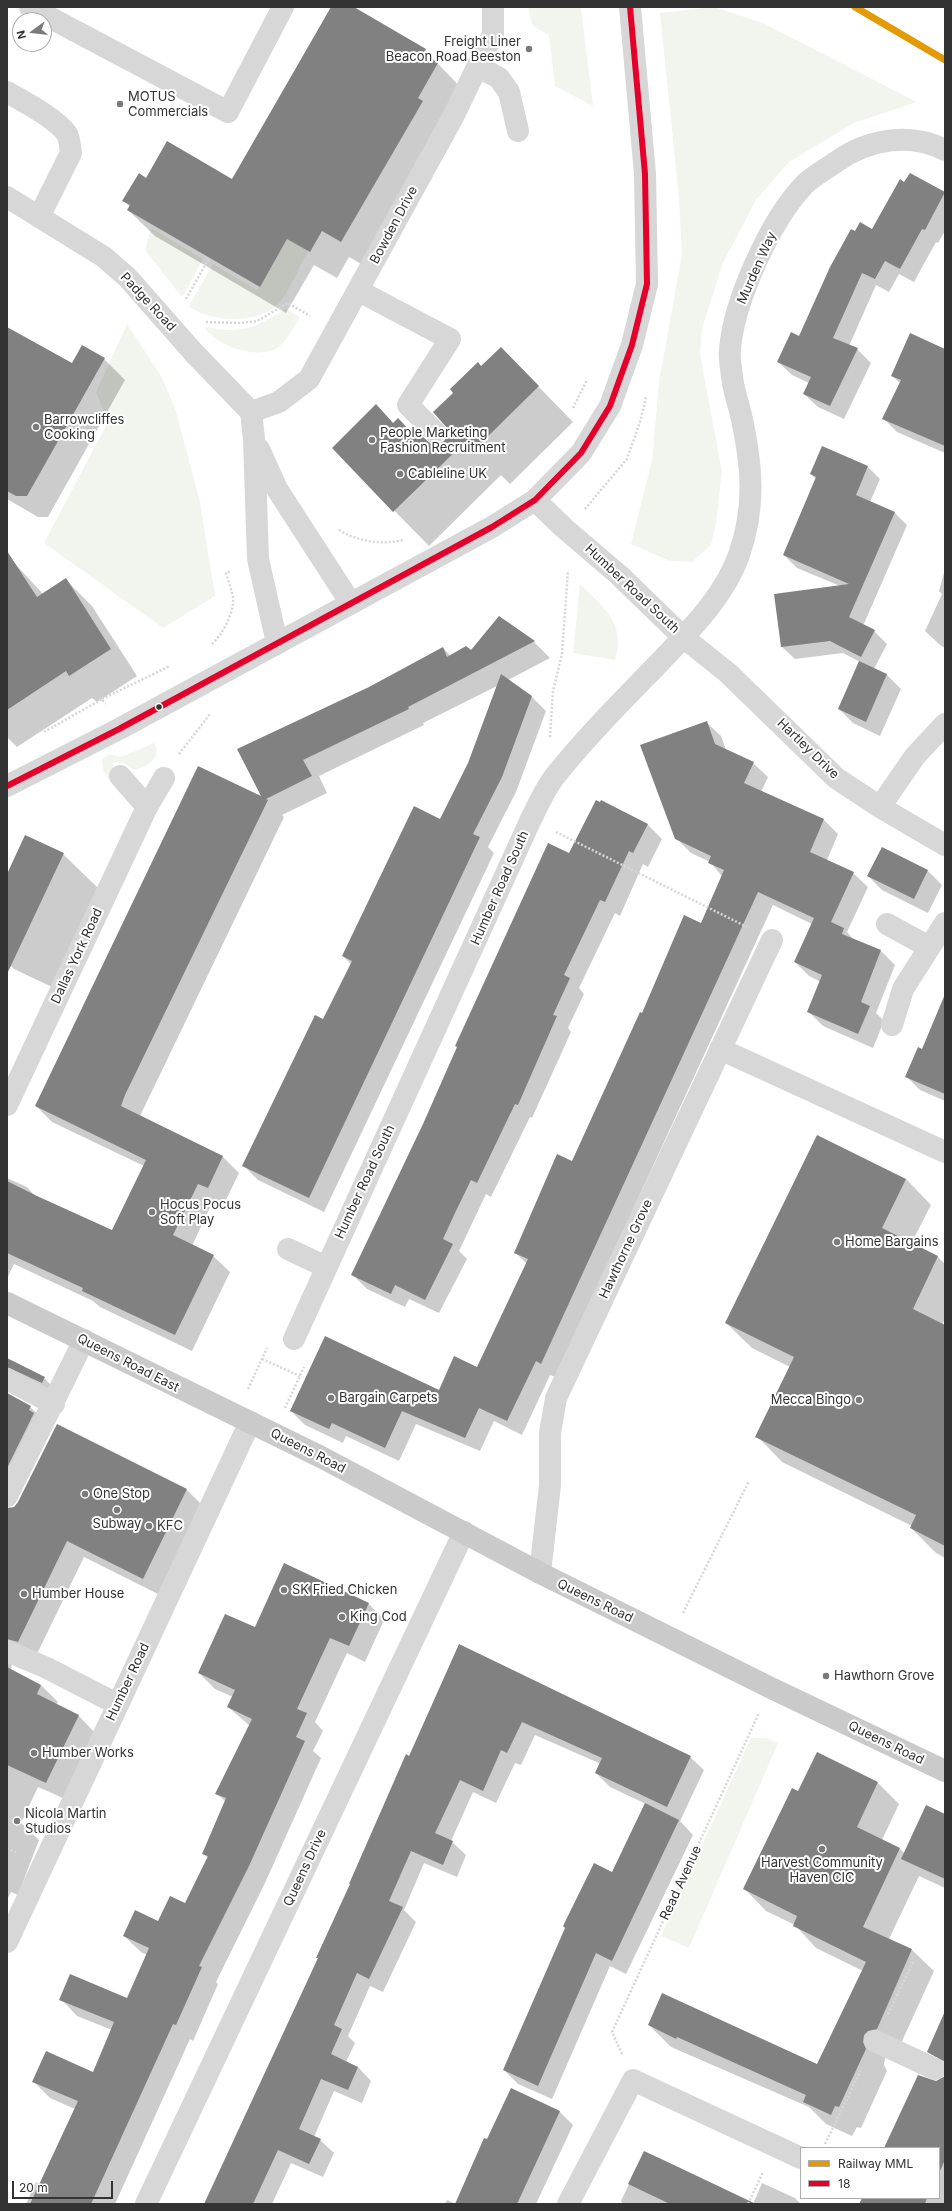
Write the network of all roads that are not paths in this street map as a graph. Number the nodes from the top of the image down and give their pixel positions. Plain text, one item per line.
1 (30, 7) edge
2 (283, 7) edge
3 (494, 7) edge
4 (630, 12) edge
5 (478, 66) junction
6 (7, 92) edge
7 (518, 131) dead end
8 (945, 150) edge
9 (7, 197) edge
10 (39, 217) junction
11 (359, 291) junction
12 (251, 412) junction
13 (435, 432) dead end
14 (254, 439) junction
15 (535, 500) junction
16 (350, 602) junction
17 (683, 637) junction
18 (276, 642) junction
19 (945, 724) edge
20 (120, 776) dead end
21 (164, 778) road end
22 (7, 786) edge
23 (147, 807) junction
24 (880, 807) junction
25 (945, 845) edge
26 (945, 923) edge
27 (887, 924) dead end
28 (772, 940) road end
29 (929, 947) junction
30 (892, 1025) dead end
31 (720, 1049) junction
32 (7, 1105) edge
33 (945, 1152) edge
34 (288, 1249) dead end
35 (326, 1267) junction
36 (7, 1303) edge
37 (294, 1339) road end
38 (84, 1340) junction
39 (7, 1379) edge
40 (54, 1404) junction
41 (250, 1422) junction
42 (7, 1496) edge
43 (464, 1532) junction
44 (540, 1574) junction
45 (7, 1651) edge
46 (117, 1704) junction
47 (945, 1771) edge
48 (7, 1942) edge
49 (875, 2041) dead end
50 (935, 2069) dead end
51 (800, 2158) edge
52 (146, 2204) edge
53 (568, 2204) edge

1 - 2 street
3 - 5 street, Bowden Drive
4 - 15 street
5 - 7 street
5 - 11 street, Bowden Drive
6 - 10 street
8 - 17 street, Murden Way
9 - 10 street, Padge Road
10 - 12 street, Padge Road
11 - 12 street, Bowden Drive
11 - 13 street
12 - 14 street
14 - 16 street
14 - 18 street
15 - 16 street
15 - 17 street, Humber Road South
16 - 18 street
17 - 24 street, Hartley Drive
17 - 35 street, Humber Road South
18 - 22 street
19 - 24 street
20 - 23 street
21 - 23 street, Dallas York Road
23 - 32 street, Dallas York Road
24 - 25 street, Hartley Drive
26 - 29 street
27 - 29 street
28 - 31 street, Hawthorne Grove
29 - 30 street
31 - 33 street
31 - 44 street, Hawthorne Grove
34 - 35 street
35 - 37 street, Humber Road South
36 - 38 main road, Queens Road East
38 - 40 street
38 - 41 main road, Queens Road East
39 - 40 street
40 - 42 street
41 - 43 main road, Queens Road
41 - 46 street, Humber Road
43 - 44 main road, Queens Road
43 - 52 street, Queens Drive
44 - 47 main road, Queens Road
45 - 46 street
46 - 48 street, Humber Road
49 - 50 street
51 - 53 street

